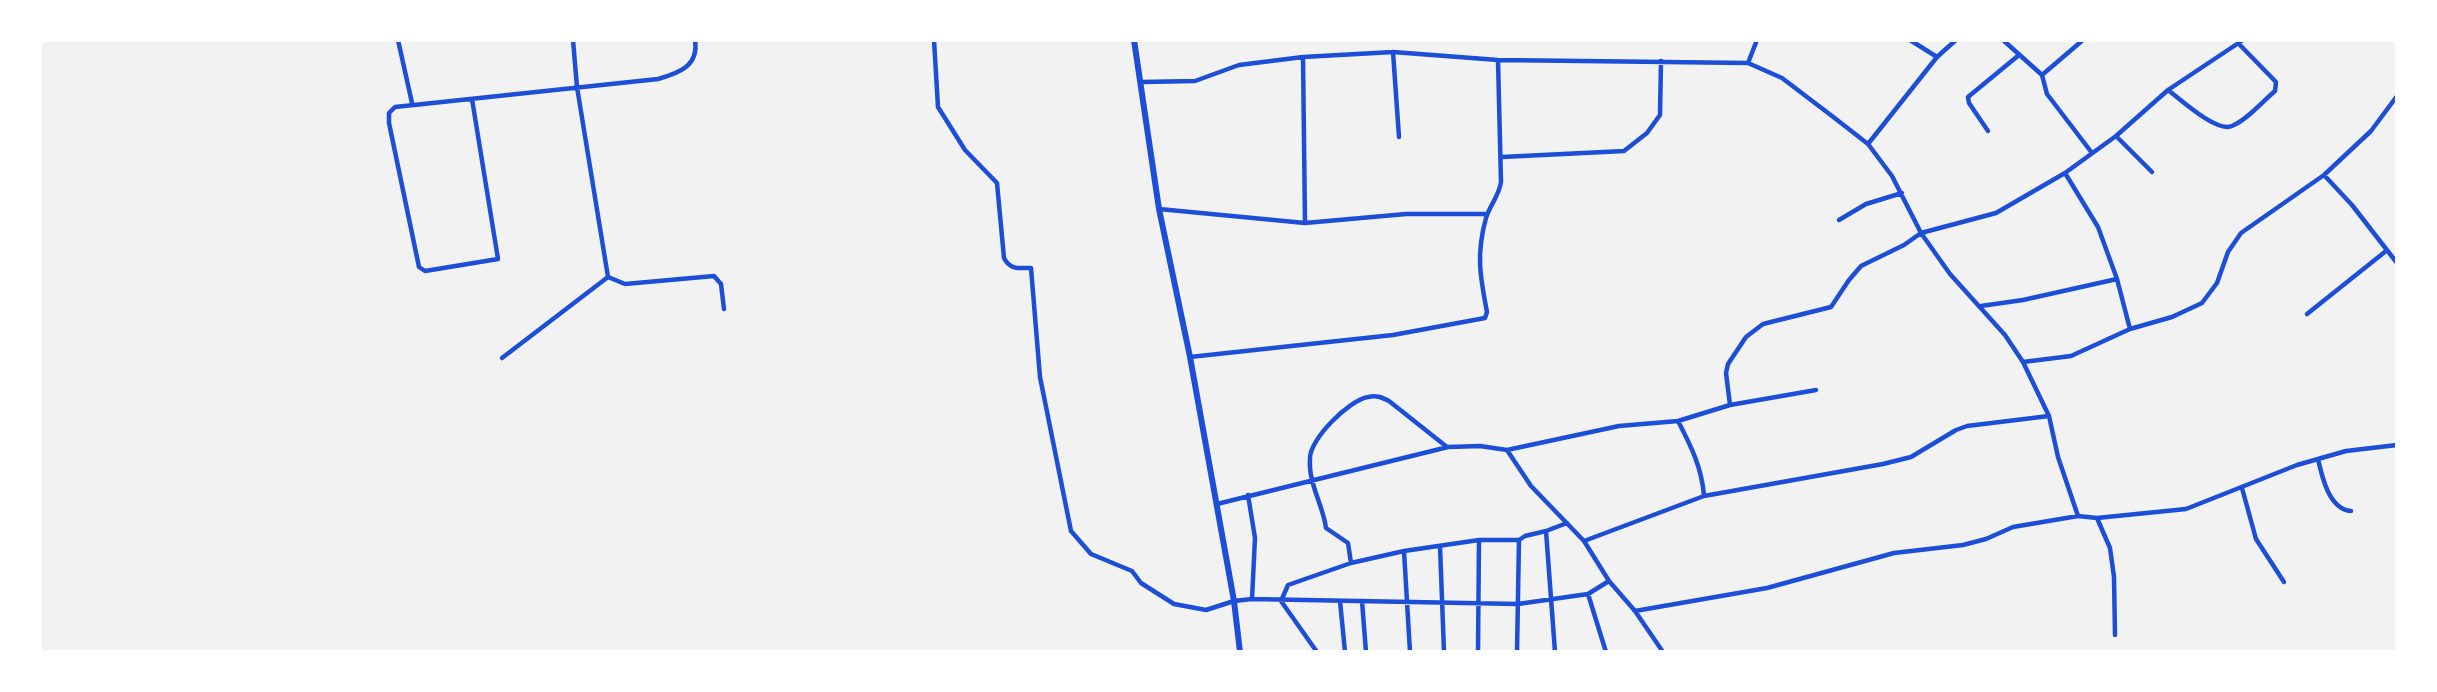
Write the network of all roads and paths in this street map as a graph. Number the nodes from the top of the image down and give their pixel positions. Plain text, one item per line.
1 (398, 40) edge
2 (573, 40) edge
3 (695, 40) edge
4 (934, 40) edge
5 (1134, 40) edge
6 (1757, 40) edge
7 (1910, 40) edge
8 (1956, 40) edge
9 (2003, 40) edge
10 (2083, 40) edge
11 (2241, 42) edge
12 (1393, 52) junction
13 (2019, 55) junction
14 (1303, 57) junction
15 (1937, 57) junction
16 (1498, 60) junction
17 (1661, 61) junction
18 (1748, 63) junction
19 (2042, 75) junction
20 (1142, 82) junction
21 (577, 87) junction
22 (2168, 90) junction
23 (2397, 96) edge
24 (472, 99) junction
25 (412, 103) junction
26 (1988, 131) dead end
27 (1399, 136) dead end
28 (2116, 136) junction
29 (1868, 145) junction
30 (2092, 153) junction
31 (1502, 157) junction
32 (2152, 172) dead end
33 (2065, 173) junction
34 (2324, 175) junction
35 (1902, 193) junction
36 (1159, 209) junction
37 (1487, 214) junction
38 (1839, 220) dead end
39 (1305, 223) junction
40 (1921, 233) junction
41 (2386, 251) junction
42 (2397, 263) edge
43 (608, 277) junction
44 (2117, 279) junction
45 (1980, 306) junction
46 (724, 309) dead end
47 (2307, 314) dead end
48 (2130, 329) junction
49 (1190, 357) junction
50 (502, 358) dead end
51 (2023, 362) junction
52 (1816, 390) dead end
53 (1730, 405) junction
54 (2049, 416) junction
55 (1678, 421) junction
56 (2397, 445) edge
57 (1448, 447) junction
58 (1507, 450) junction
59 (2318, 459) junction
60 (1311, 482) junction
61 (2242, 488) junction
62 (1248, 495) junction
63 (1704, 496) junction
64 (1216, 504) junction
65 (2351, 511) dead end
66 (2078, 516) junction
67 (2097, 518) junction
68 (1567, 523) junction
69 (1546, 531) junction
70 (1479, 540) junction
71 (1519, 541) junction
72 (1584, 541) junction
73 (1440, 546) junction
74 (1404, 551) junction
75 (1351, 563) junction
76 (1609, 581) junction
77 (2284, 582) dead end
78 (1588, 594) junction
79 (1252, 599) junction
80 (1551, 600) junction
81 (1234, 601) junction
82 (1282, 601) junction
83 (1340, 601) junction
84 (1363, 601) junction
85 (1407, 601) junction
86 (1443, 602) junction
87 (1478, 602) junction
88 (1518, 604) junction
89 (1635, 611) junction
90 (2115, 635) dead end
91 (1240, 652) edge
92 (1317, 652) edge
93 (1345, 652) edge
94 (1366, 652) edge
95 (1410, 652) edge
96 (1444, 652) edge
97 (1478, 652) edge
98 (1517, 652) edge
99 (1555, 652) edge
100 (1606, 652) edge
101 (1663, 652) edge

1 - 25 street
2 - 21 street
3 - 21 street
4 - 81 street
5 - 20 main road
6 - 18 street
7 - 15 street
8 - 15 street
9 - 13 street
10 - 19 street
11 - 22 street
11 - 22 street
12 - 14 street
12 - 16 street
12 - 27 street
13 - 19 street
13 - 26 street
14 - 20 street
14 - 39 street
15 - 29 street
16 - 17 street
16 - 31 street
17 - 18 street
17 - 31 street
18 - 29 street
19 - 30 street
20 - 36 main road
21 - 24 street
21 - 43 street
22 - 28 street
23 - 34 street
24 - 25 street
24 - 25 street
28 - 30 street
28 - 32 street
29 - 35 street
30 - 33 street
31 - 37 street
33 - 40 street
33 - 44 street
34 - 41 street
34 - 48 street
35 - 38 street
35 - 40 street
36 - 39 street
36 - 49 main road
37 - 39 street
37 - 49 street
40 - 45 street
40 - 53 street
41 - 42 street
41 - 47 street
43 - 46 street
43 - 50 street
44 - 45 street
44 - 48 street
45 - 51 street
48 - 51 street
49 - 64 main road
51 - 54 street
52 - 53 street
53 - 55 street
54 - 63 street
54 - 66 street
55 - 58 street
55 - 63 street
56 - 59 street
57 - 58 street
57 - 60 street
57 - 60 street
58 - 68 street
59 - 61 street
59 - 65 street
60 - 62 street
60 - 75 street
61 - 67 street
61 - 77 street
62 - 64 street
62 - 79 street
63 - 72 street
64 - 81 main road
66 - 67 street
66 - 89 street
67 - 90 street
68 - 69 street
68 - 72 street
69 - 71 street
69 - 80 street
70 - 71 street
70 - 73 street
70 - 87 street
71 - 88 street
72 - 76 street
73 - 74 street
73 - 86 street
74 - 75 street
74 - 85 street
75 - 82 street
76 - 78 street
76 - 89 street
78 - 80 street
78 - 100 street
79 - 81 street
79 - 82 street
80 - 88 street
80 - 99 street
81 - 91 main road
82 - 83 street
82 - 92 street
83 - 84 street
83 - 93 street
84 - 85 street
84 - 94 street
85 - 86 street
85 - 95 street
86 - 87 street
86 - 96 street
87 - 88 street
87 - 97 street
88 - 98 street
89 - 101 street

